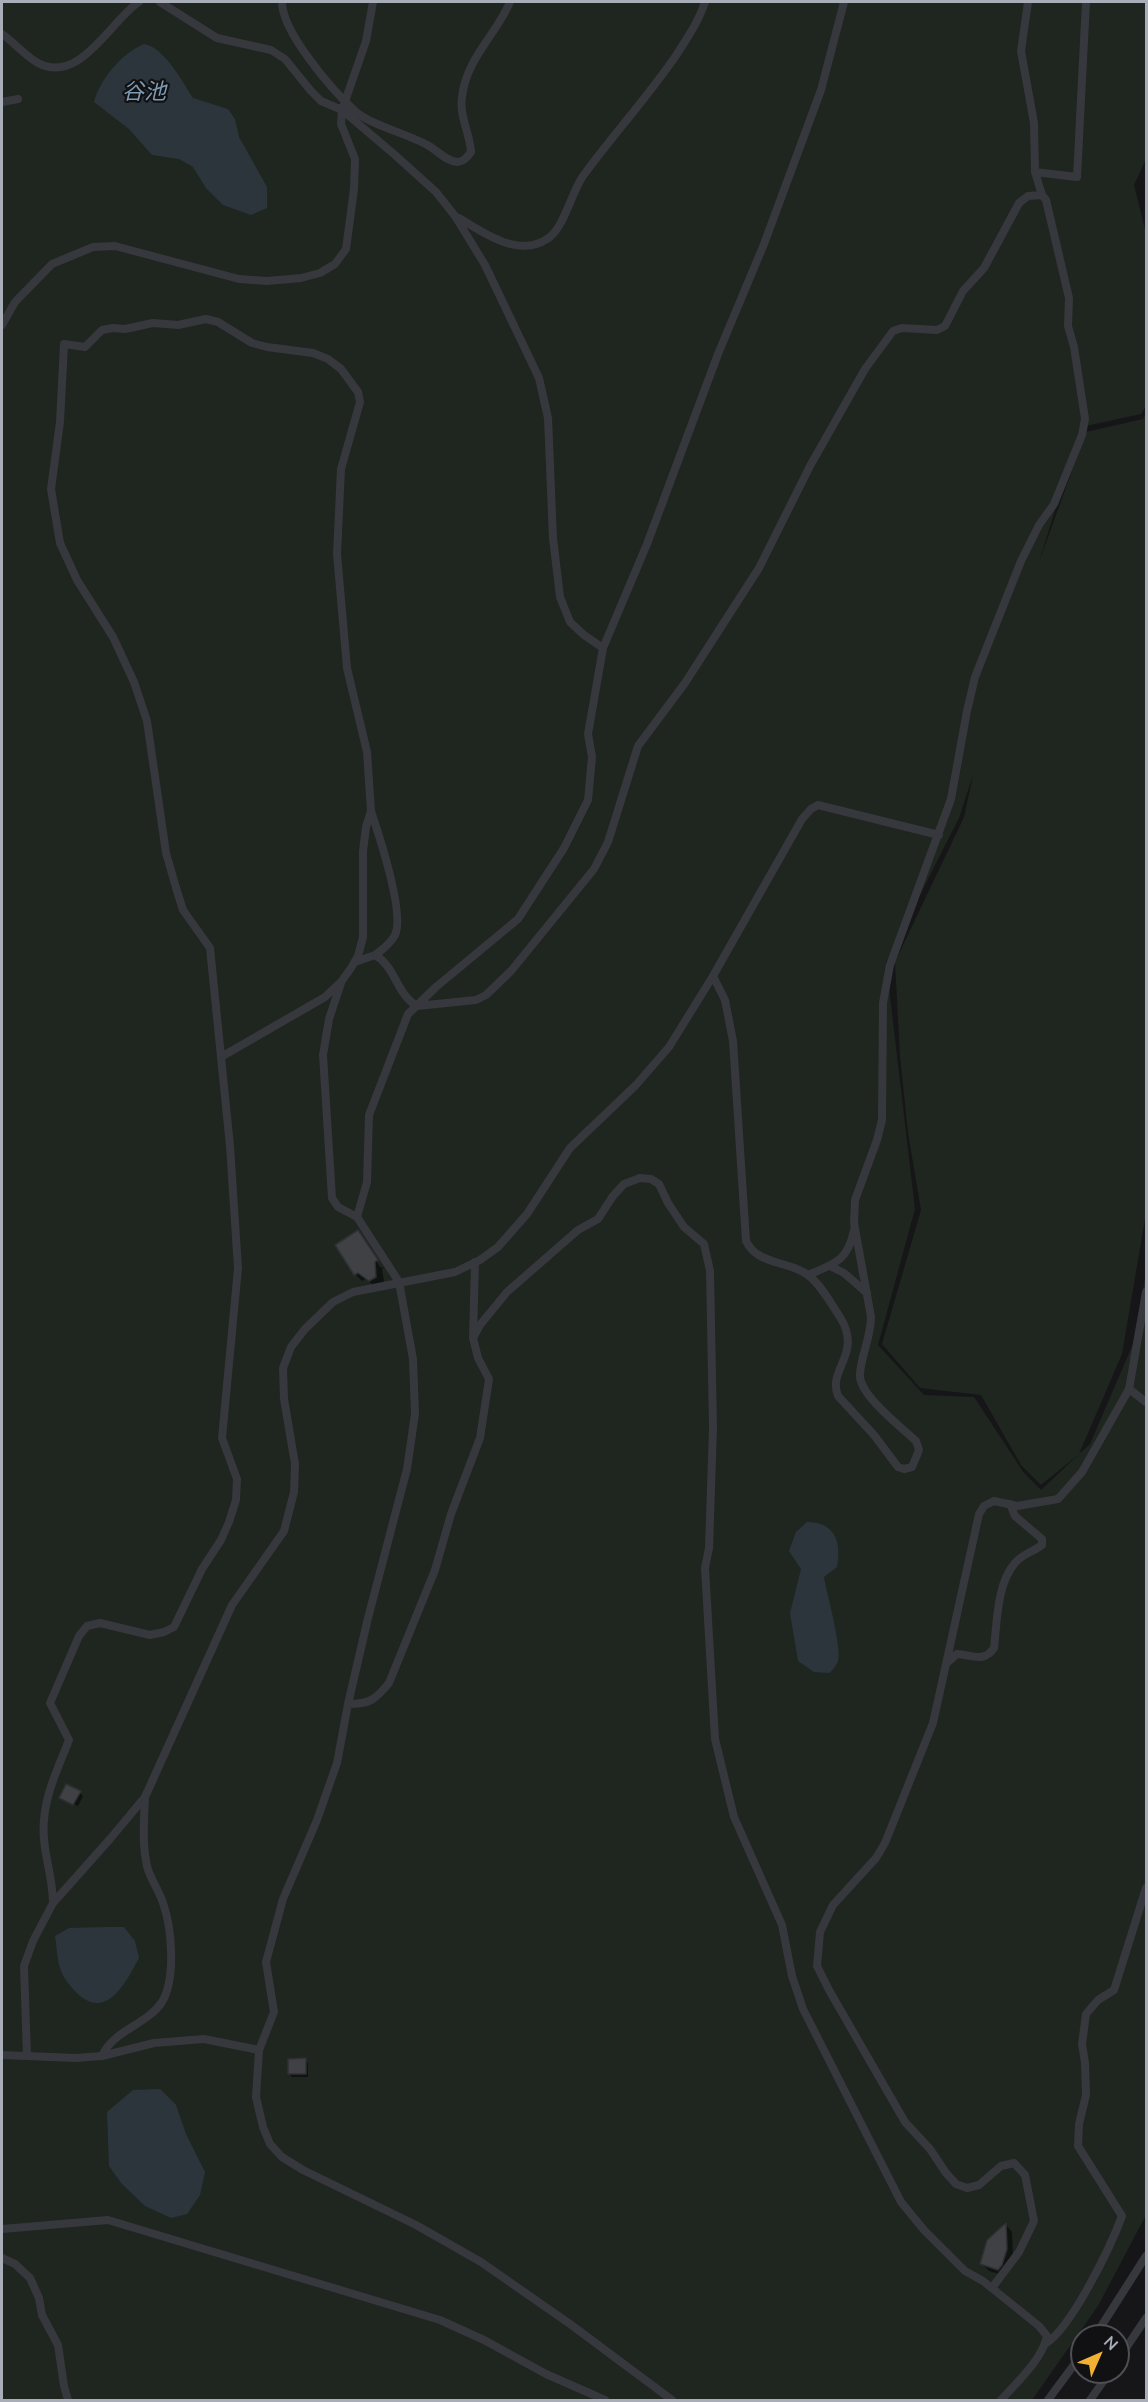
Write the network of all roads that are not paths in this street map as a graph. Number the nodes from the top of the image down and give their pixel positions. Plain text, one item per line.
1 (139, 2) edge
2 (160, 2) edge
3 (282, 2) edge
4 (373, 2) edge
5 (510, 2) edge
6 (705, 2) edge
7 (844, 2) edge
8 (1028, 2) edge
9 (1086, 2) edge
10 (2, 33) edge
11 (18, 99) dead end
12 (345, 100) junction
13 (2, 102) edge
14 (342, 110) junction
15 (1035, 172) junction
16 (1042, 195) junction
17 (455, 216) junction
18 (2, 325) edge
19 (603, 648) junction
20 (371, 811) junction
21 (939, 836) junction
22 (375, 955) junction
23 (355, 962) junction
24 (713, 976) junction
25 (341, 982) junction
26 (417, 1006) junction
27 (221, 1057) junction
28 (357, 1217) junction
29 (854, 1226) junction
30 (475, 1262) junction
31 (830, 1266) junction
32 (808, 1275) junction
33 (399, 1282) junction
34 (1146, 1292) edge
35 (867, 1293) junction
36 (473, 1338) junction
37 (1129, 1389) junction
38 (1146, 1402) edge
39 (1011, 1504) junction
40 (948, 1662) junction
41 (348, 1704) junction
42 (145, 1797) junction
43 (1146, 1888) edge
44 (52, 1903) junction
45 (259, 2050) junction
46 (2, 2055) edge
47 (27, 2056) junction
48 (102, 2056) junction
49 (2, 2229) edge
50 (1146, 2256) edge
51 (2, 2258) edge
52 (992, 2288) junction
53 (1146, 2318) edge
54 (1103, 2324) edge
55 (1130, 2342) edge
56 (1045, 2344) junction
57 (1070, 2370) edge
58 (1101, 2384) edge
59 (68, 2400) edge
60 (605, 2400) edge
61 (672, 2400) edge
62 (1001, 2400) edge
63 (1048, 2400) edge
64 (1090, 2400) edge

1 - 10 lane
2 - 14 lane
3 - 12 lane
4 - 12 lane
5 - 12 lane
6 - 17 lane
7 - 19 lane
8 - 15 lane
9 - 15 lane
11 - 13 lane
12 - 14 lane
14 - 17 lane
14 - 18 lane
15 - 16 lane
16 - 21 lane
16 - 26 lane
17 - 19 lane
19 - 26 lane
20 - 22 lane
20 - 23 lane
20 - 27 lane
21 - 24 lane
21 - 29 lane
22 - 23 lane
22 - 26 lane
23 - 25 lane
24 - 30 lane
24 - 32 lane
25 - 27 lane
25 - 28 lane
26 - 28 lane
27 - 44 lane
28 - 33 lane
29 - 31 lane
29 - 35 lane
30 - 33 lane
30 - 36 lane
31 - 32 lane
31 - 35 lane
32 - 35 lane
33 - 41 lane
33 - 42 lane
34 - 37 lane
36 - 41 lane
36 - 52 lane
37 - 38 lane
37 - 39 lane
39 - 40 lane
39 - 40 lane
40 - 52 lane
41 - 45 lane
42 - 44 lane
42 - 48 lane
43 - 56 lane
44 - 47 lane
45 - 48 lane
45 - 61 lane
46 - 47 lane
47 - 48 lane
49 - 60 lane
50 - 54 lane
51 - 59 lane
52 - 56 lane
53 - 55 lane
56 - 62 lane
57 - 63 lane
58 - 64 lane

